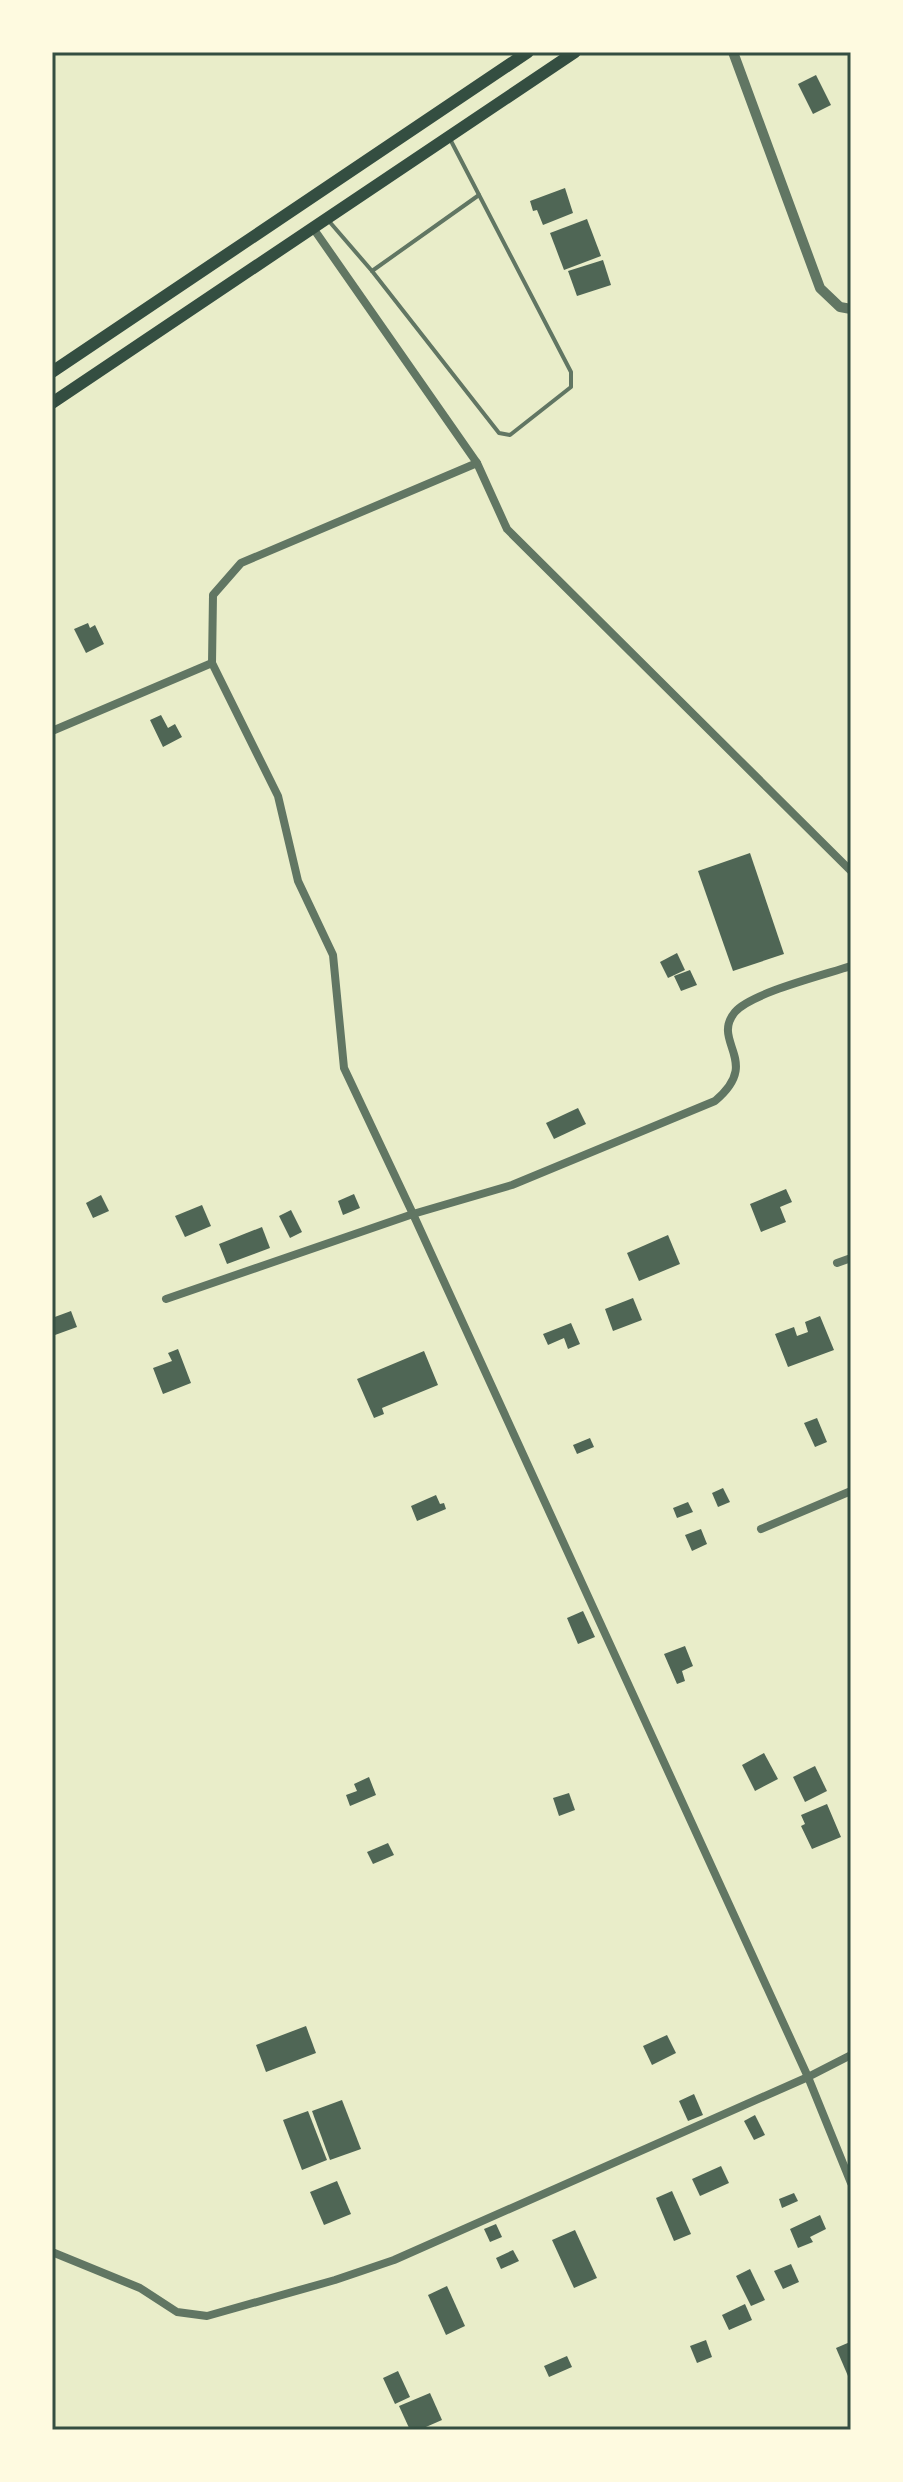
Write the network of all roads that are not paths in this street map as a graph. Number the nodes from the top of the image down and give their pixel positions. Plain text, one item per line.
1 (528, 52) edge
2 (575, 52) edge
3 (733, 52) edge
4 (449, 136) junction
5 (479, 195) junction
6 (326, 218) junction
7 (313, 228) junction
8 (372, 271) junction
9 (851, 309) edge
10 (52, 372) edge
11 (52, 403) edge
12 (477, 463) junction
13 (212, 663) junction
14 (52, 731) edge
15 (851, 871) edge
16 (851, 966) edge
17 (413, 1214) junction
18 (851, 1258) edge
19 (837, 1263) dead end
20 (166, 1299) dead end
21 (851, 1491) edge
22 (761, 1529) dead end
23 (851, 2055) edge
24 (808, 2077) junction
25 (851, 2183) edge
26 (52, 2252) edge

1 - 10 main road
2 - 4 main road
3 - 9 street
4 - 5 lane
4 - 6 main road
5 - 8 lane
5 - 8 lane
6 - 7 main road
6 - 8 lane
7 - 11 main road
7 - 12 street
12 - 13 street
12 - 15 street
13 - 14 street
13 - 17 street
16 - 17 street
17 - 20 street
17 - 24 street
18 - 19 street
21 - 22 street
23 - 24 street
24 - 25 street
24 - 26 street

